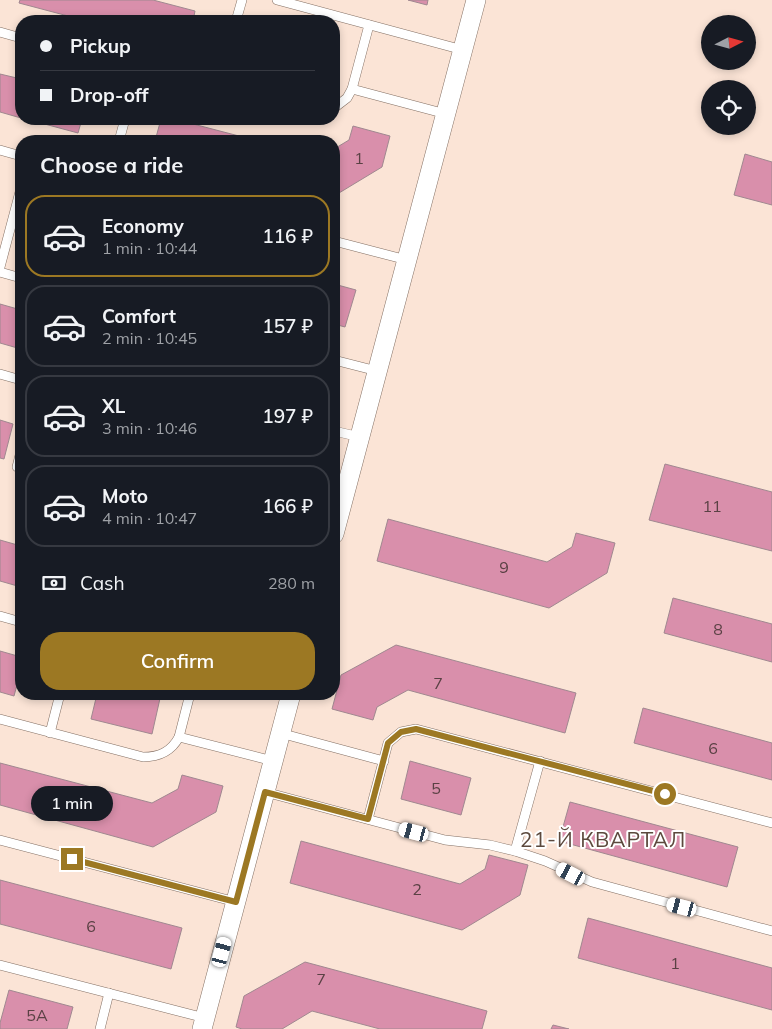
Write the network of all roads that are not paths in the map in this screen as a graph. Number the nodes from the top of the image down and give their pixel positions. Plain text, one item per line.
1 (242, 0) edge
2 (276, 0) edge
3 (476, 0) edge
4 (238, 15) edge
5 (332, 15) edge
6 (340, 17) edge
7 (369, 25) junction
8 (0, 32) edge
9 (15, 36) edge
10 (463, 50) junction
11 (352, 89) junction
12 (340, 103) edge
13 (446, 114) junction
14 (0, 150) edge
15 (15, 154) edge
16 (15, 211) edge
17 (340, 243) edge
18 (407, 260) junction
19 (0, 267) edge
20 (0, 272) edge
21 (15, 276) edge
22 (340, 362) edge
23 (377, 371) junction
24 (0, 374) edge
25 (15, 378) edge
26 (340, 432) edge
27 (360, 437) junction
28 (340, 512) edge
29 (0, 616) edge
30 (15, 620) edge
31 (58, 700) edge
32 (188, 700) edge
33 (289, 700) edge
34 (0, 719) edge
35 (50, 732) junction
36 (280, 733) junction
37 (179, 737) junction
38 (273, 761) junction
39 (384, 761) junction
40 (540, 761) junction
41 (265, 792) junction
42 (368, 819) junction
43 (772, 823) edge
44 (0, 840) edge
45 (515, 851) junction
46 (236, 902) junction
47 (772, 931) edge
48 (0, 965) edge
49 (109, 993) junction
50 (203, 1024) edge
51 (100, 1029) edge

1 - 4 lane
2 - 5 lane
3 - 10 street
6 - 7 lane
7 - 10 lane
7 - 11 lane
8 - 9 lane
10 - 13 street
11 - 12 lane
11 - 13 lane
13 - 18 street
14 - 15 lane
16 - 19 lane
17 - 18 lane
18 - 23 street
20 - 21 lane
22 - 23 lane
23 - 27 street
24 - 25 lane
26 - 27 lane
27 - 28 street
29 - 30 lane
31 - 35 lane
32 - 37 lane
33 - 36 street
34 - 35 lane
35 - 37 lane
36 - 38 street
36 - 39 lane
37 - 38 lane
38 - 41 street
39 - 40 lane
39 - 42 lane
40 - 43 lane
40 - 45 lane
41 - 42 lane
41 - 46 street
42 - 45 lane
44 - 46 lane
45 - 47 lane
46 - 50 street
48 - 49 lane
49 - 50 lane
49 - 51 lane

